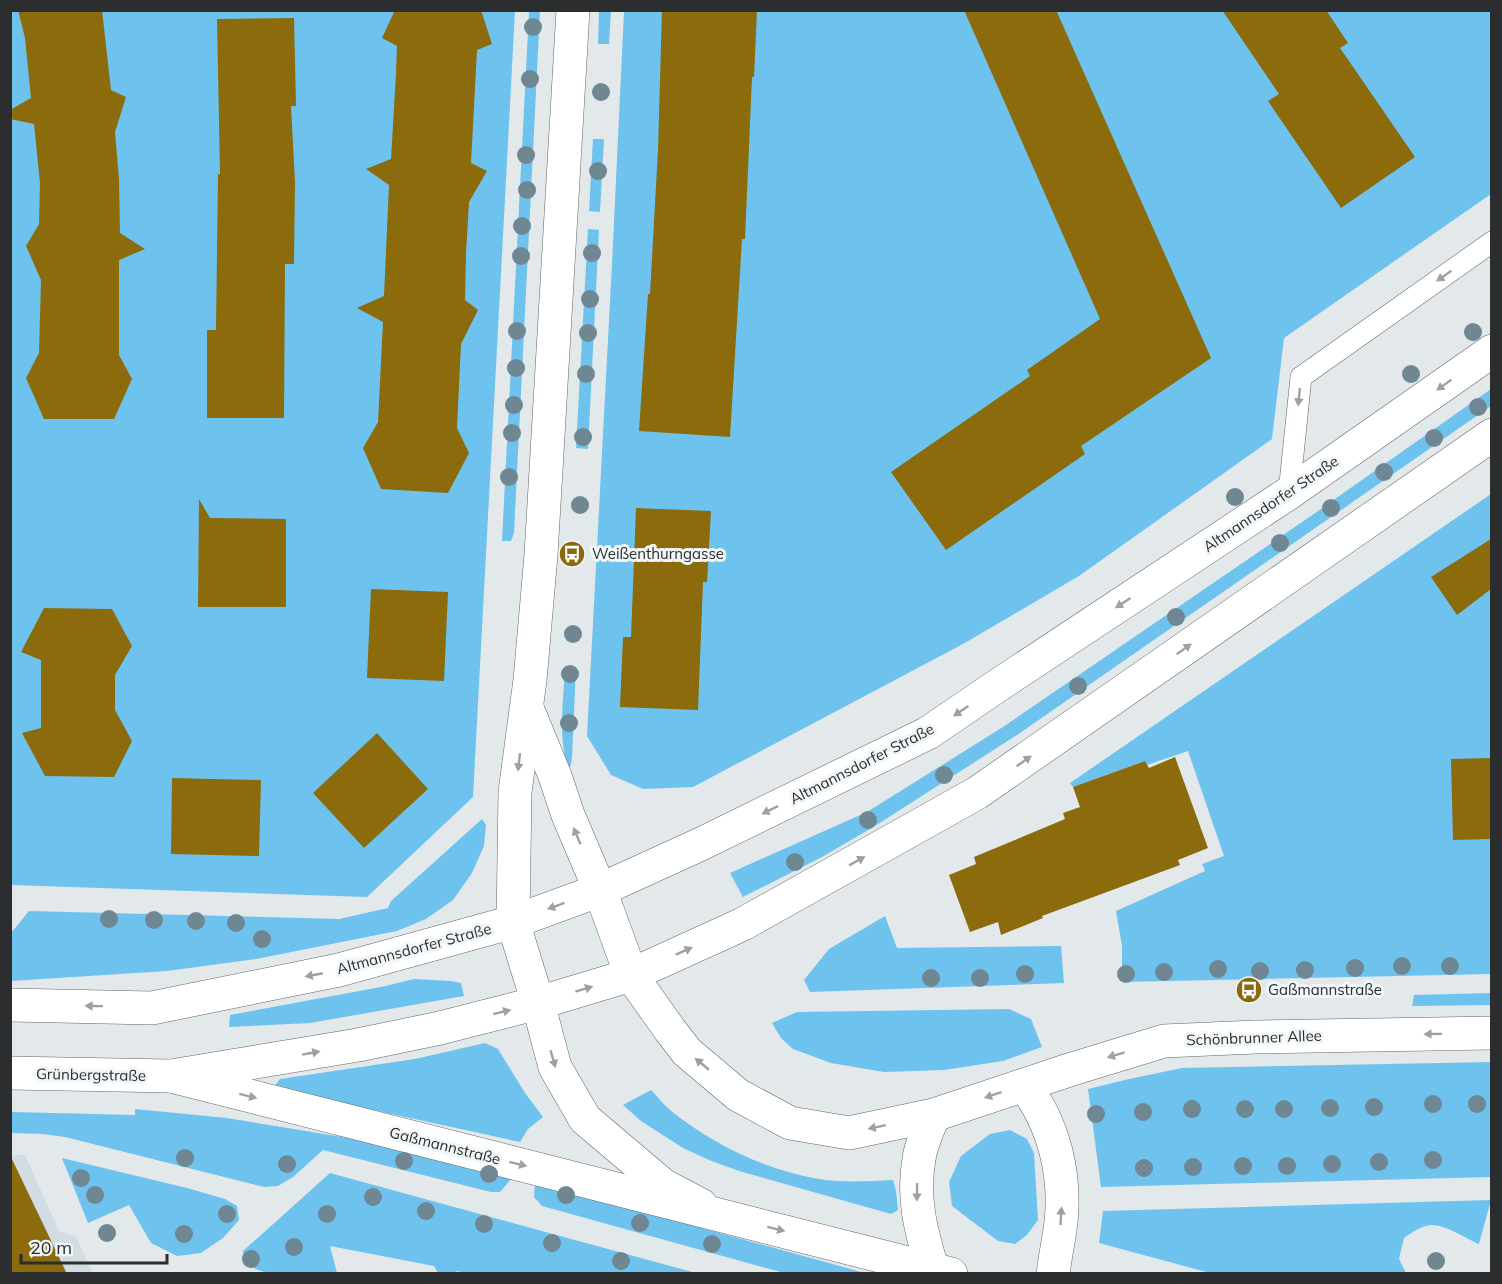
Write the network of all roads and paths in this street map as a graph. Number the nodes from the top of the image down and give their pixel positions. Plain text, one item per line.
1 (573, 10) edge
2 (1491, 242) edge
3 (1491, 351) edge
4 (1491, 435) edge
5 (1289, 493) junction
6 (526, 704) junction
7 (600, 890) junction
8 (513, 922) junction
9 (631, 975) junction
10 (538, 1003) junction
11 (10, 1005) edge
12 (1491, 1033) edge
13 (10, 1073) edge
14 (171, 1076) junction
15 (1024, 1085) junction
16 (934, 1115) junction
17 (719, 1215) junction
18 (942, 1271) edge
19 (1053, 1274) edge

1 - 6 street
2 -> 5 lane
3 -> 5 street, Altmannsdorfer Straße
9 -> 4 street
5 -> 7 street, Altmannsdorfer Straße
7 -> 6 street
6 -> 8 street
7 -> 8 street, Altmannsdorfer Straße
7 - 9 street, Schönbrunner Allee
8 - 10 street
8 -> 11 street, Altmannsdorfer Straße
10 -> 9 street
16 -> 9 street, Schönbrunner Allee
14 -> 10 street
10 -> 17 street, Gaßmannstraße
12 -> 15 street, Schönbrunner Allee
13 - 14 street, Grünbergstraße
14 -> 17 street, Gaßmannstraße
15 -> 16 street, Schönbrunner Allee
19 -> 15 street
16 -> 18 street
17 -> 18 street, Gaßmannstraße

